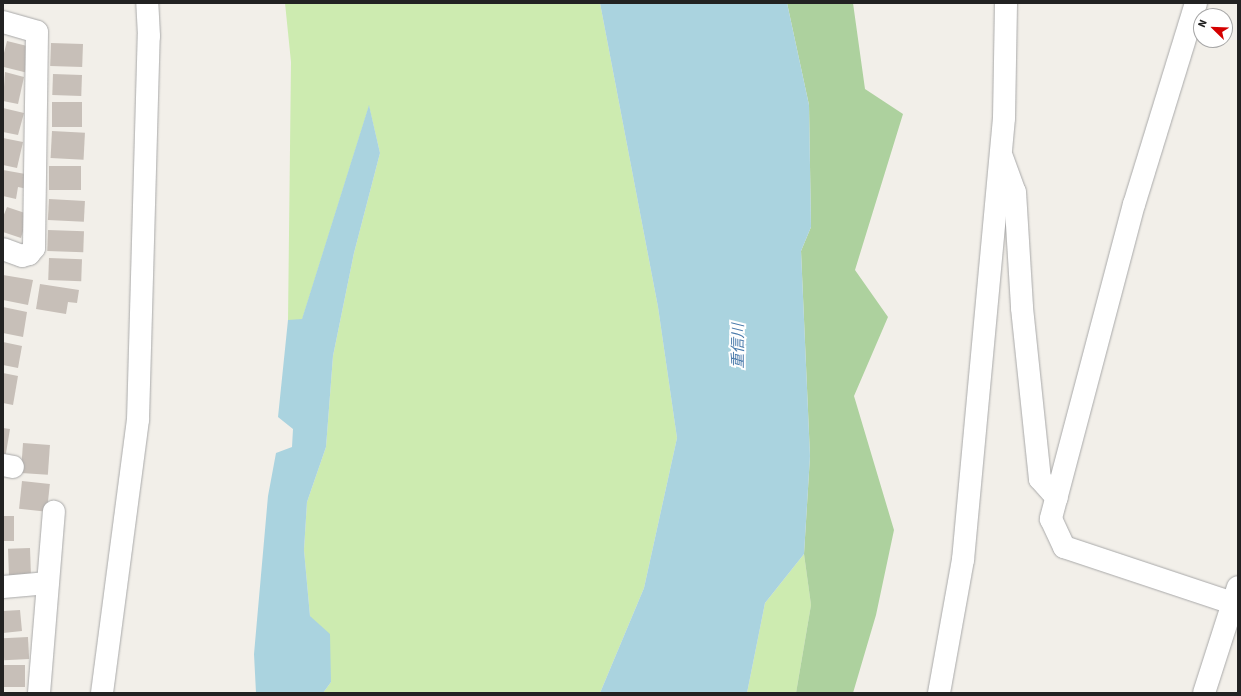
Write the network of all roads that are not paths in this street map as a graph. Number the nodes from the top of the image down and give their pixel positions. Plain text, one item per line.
1 (147, 3) edge
2 (1006, 3) edge
3 (1196, 3) edge
4 (3, 22) edge
5 (1001, 153) junction
6 (3, 249) edge
7 (1057, 498) junction
8 (54, 512) dead end
9 (48, 583) junction
10 (3, 587) edge
11 (1236, 598) edge
12 (39, 693) edge
13 (102, 693) edge
14 (939, 693) edge
15 (1204, 693) edge

1 - 13 street
2 - 5 street
3 - 7 street
4 - 6 street
5 - 7 street
5 - 14 street
7 - 11 street
8 - 9 street
9 - 10 street
9 - 12 street
11 - 15 street

